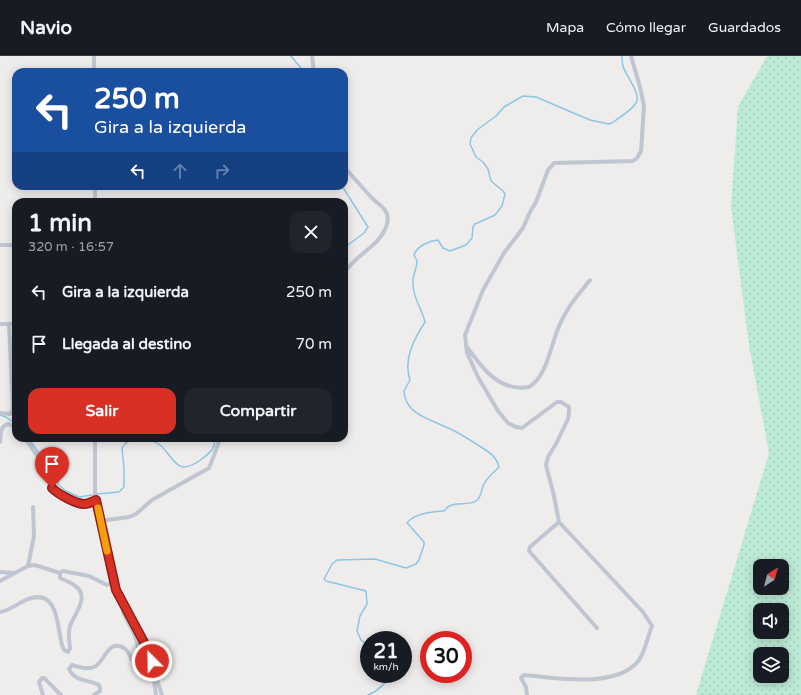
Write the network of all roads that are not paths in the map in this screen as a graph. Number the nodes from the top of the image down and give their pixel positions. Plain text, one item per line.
1 (94, 56) edge
2 (312, 56) edge
3 (631, 56) edge
4 (94, 68) edge
5 (314, 68) edge
6 (348, 171) edge
7 (0, 245) edge
8 (12, 245) edge
9 (348, 268) edge
10 (590, 280) dead end
11 (0, 324) edge
12 (9, 324) joint
13 (465, 345) junction
14 (12, 388) edge
15 (12, 412) edge
16 (0, 413) edge
17 (12, 426) edge
18 (0, 442) edge
19 (28, 442) edge
20 (95, 442) edge
21 (219, 442) edge
22 (96, 500) junction
23 (33, 508) dead end
24 (100, 520) junction
25 (559, 522) junction
26 (28, 566) junction
27 (0, 572) edge
28 (14, 573) junction
29 (60, 573) junction
30 (0, 581) edge
31 (114, 582) junction
32 (123, 603) junction
33 (0, 612) edge
34 (597, 628) dead end
35 (152, 661) junction
36 (43, 695) edge
37 (61, 695) edge
38 (94, 695) edge
39 (156, 695) edge
40 (162, 695) edge
41 (527, 695) edge

1 - 4 street
2 - 5 street
3 - 13 street
6 - 9 street
7 - 8 street
10 - 13 street
11 - 12 street
12 - 14 street
13 - 25 street
15 - 16 street
17 - 18 street
19 - 22 street
20 - 22 street
21 - 24 street
22 - 24 street
23 - 26 street
24 - 31 street
25 - 34 street
25 - 41 street
26 - 28 street
26 - 29 street
27 - 28 street
28 - 30 street
29 - 31 street
29 - 33 street
31 - 32 street
32 - 35 street
32 - 38 street
35 - 39 street
35 - 40 street
36 - 37 street

